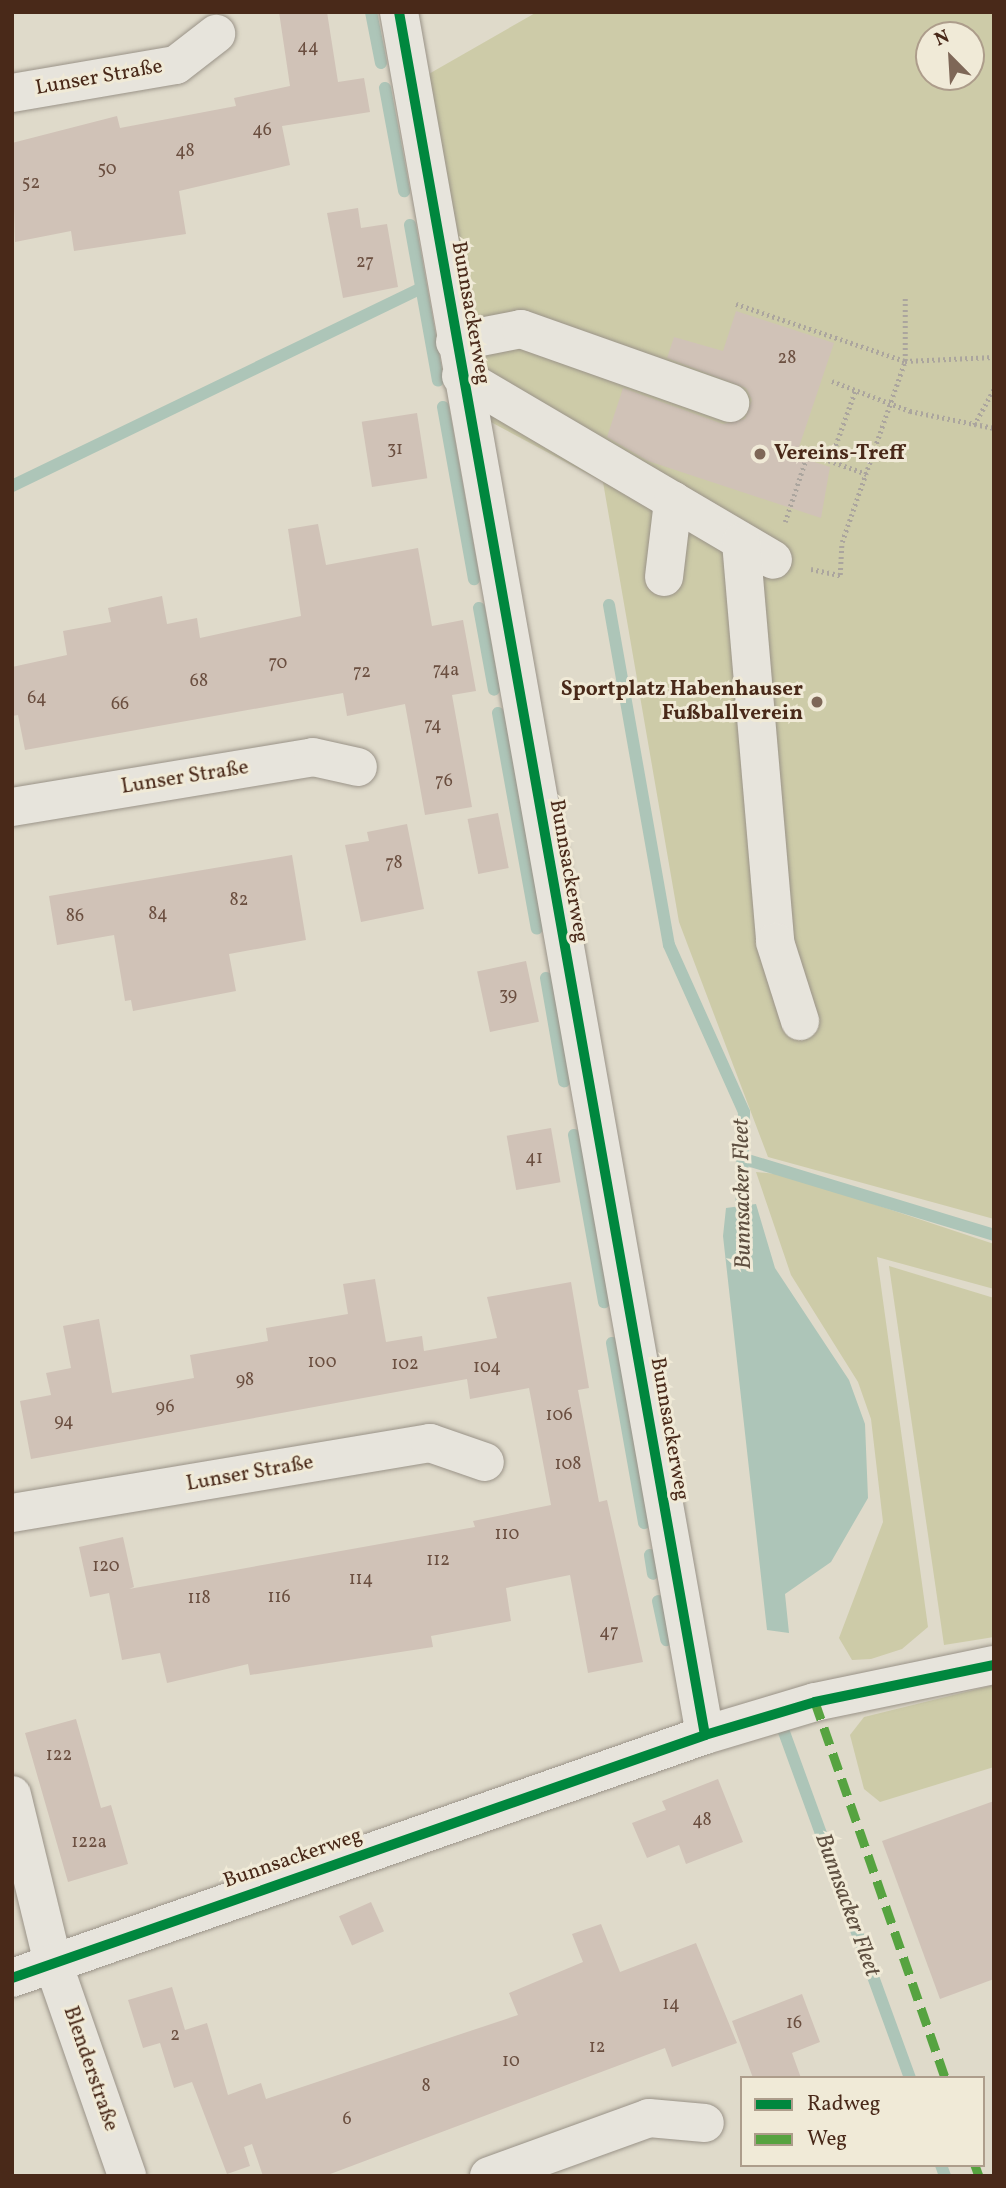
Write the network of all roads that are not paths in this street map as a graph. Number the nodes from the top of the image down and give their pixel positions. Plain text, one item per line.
1 (399, 12) edge
2 (216, 34) dead end
3 (12, 93) edge
4 (458, 359) junction
5 (730, 403) dead end
6 (673, 501) junction
7 (741, 542) junction
8 (773, 561) road end
9 (664, 576) dead end
10 (358, 767) dead end
11 (12, 807) edge
12 (800, 1021) dead end
13 (485, 1462) dead end
14 (12, 1513) edge
15 (994, 1665) edge
16 (705, 1735) junction
17 (12, 1795) edge
18 (53, 1963) junction
19 (12, 1978) edge
20 (705, 2123) dead end
21 (127, 2176) edge
22 (489, 2176) edge

1 - 4 street, Bunnsackerweg
2 - 3 street, Lunser Straße
4 - 5 street
4 - 6 street
4 - 16 street, Bunnsackerweg
6 - 7 street
6 - 9 street
7 - 8 street
7 - 12 street
10 - 11 street, Lunser Straße
13 - 14 street, Lunser Straße
15 - 16 street, Bunnsackerweg
16 - 18 street, Bunnsackerweg
17 - 18 street
18 - 19 street, Bunnsackerweg
18 - 21 street, Blenderstraße
20 - 22 street

